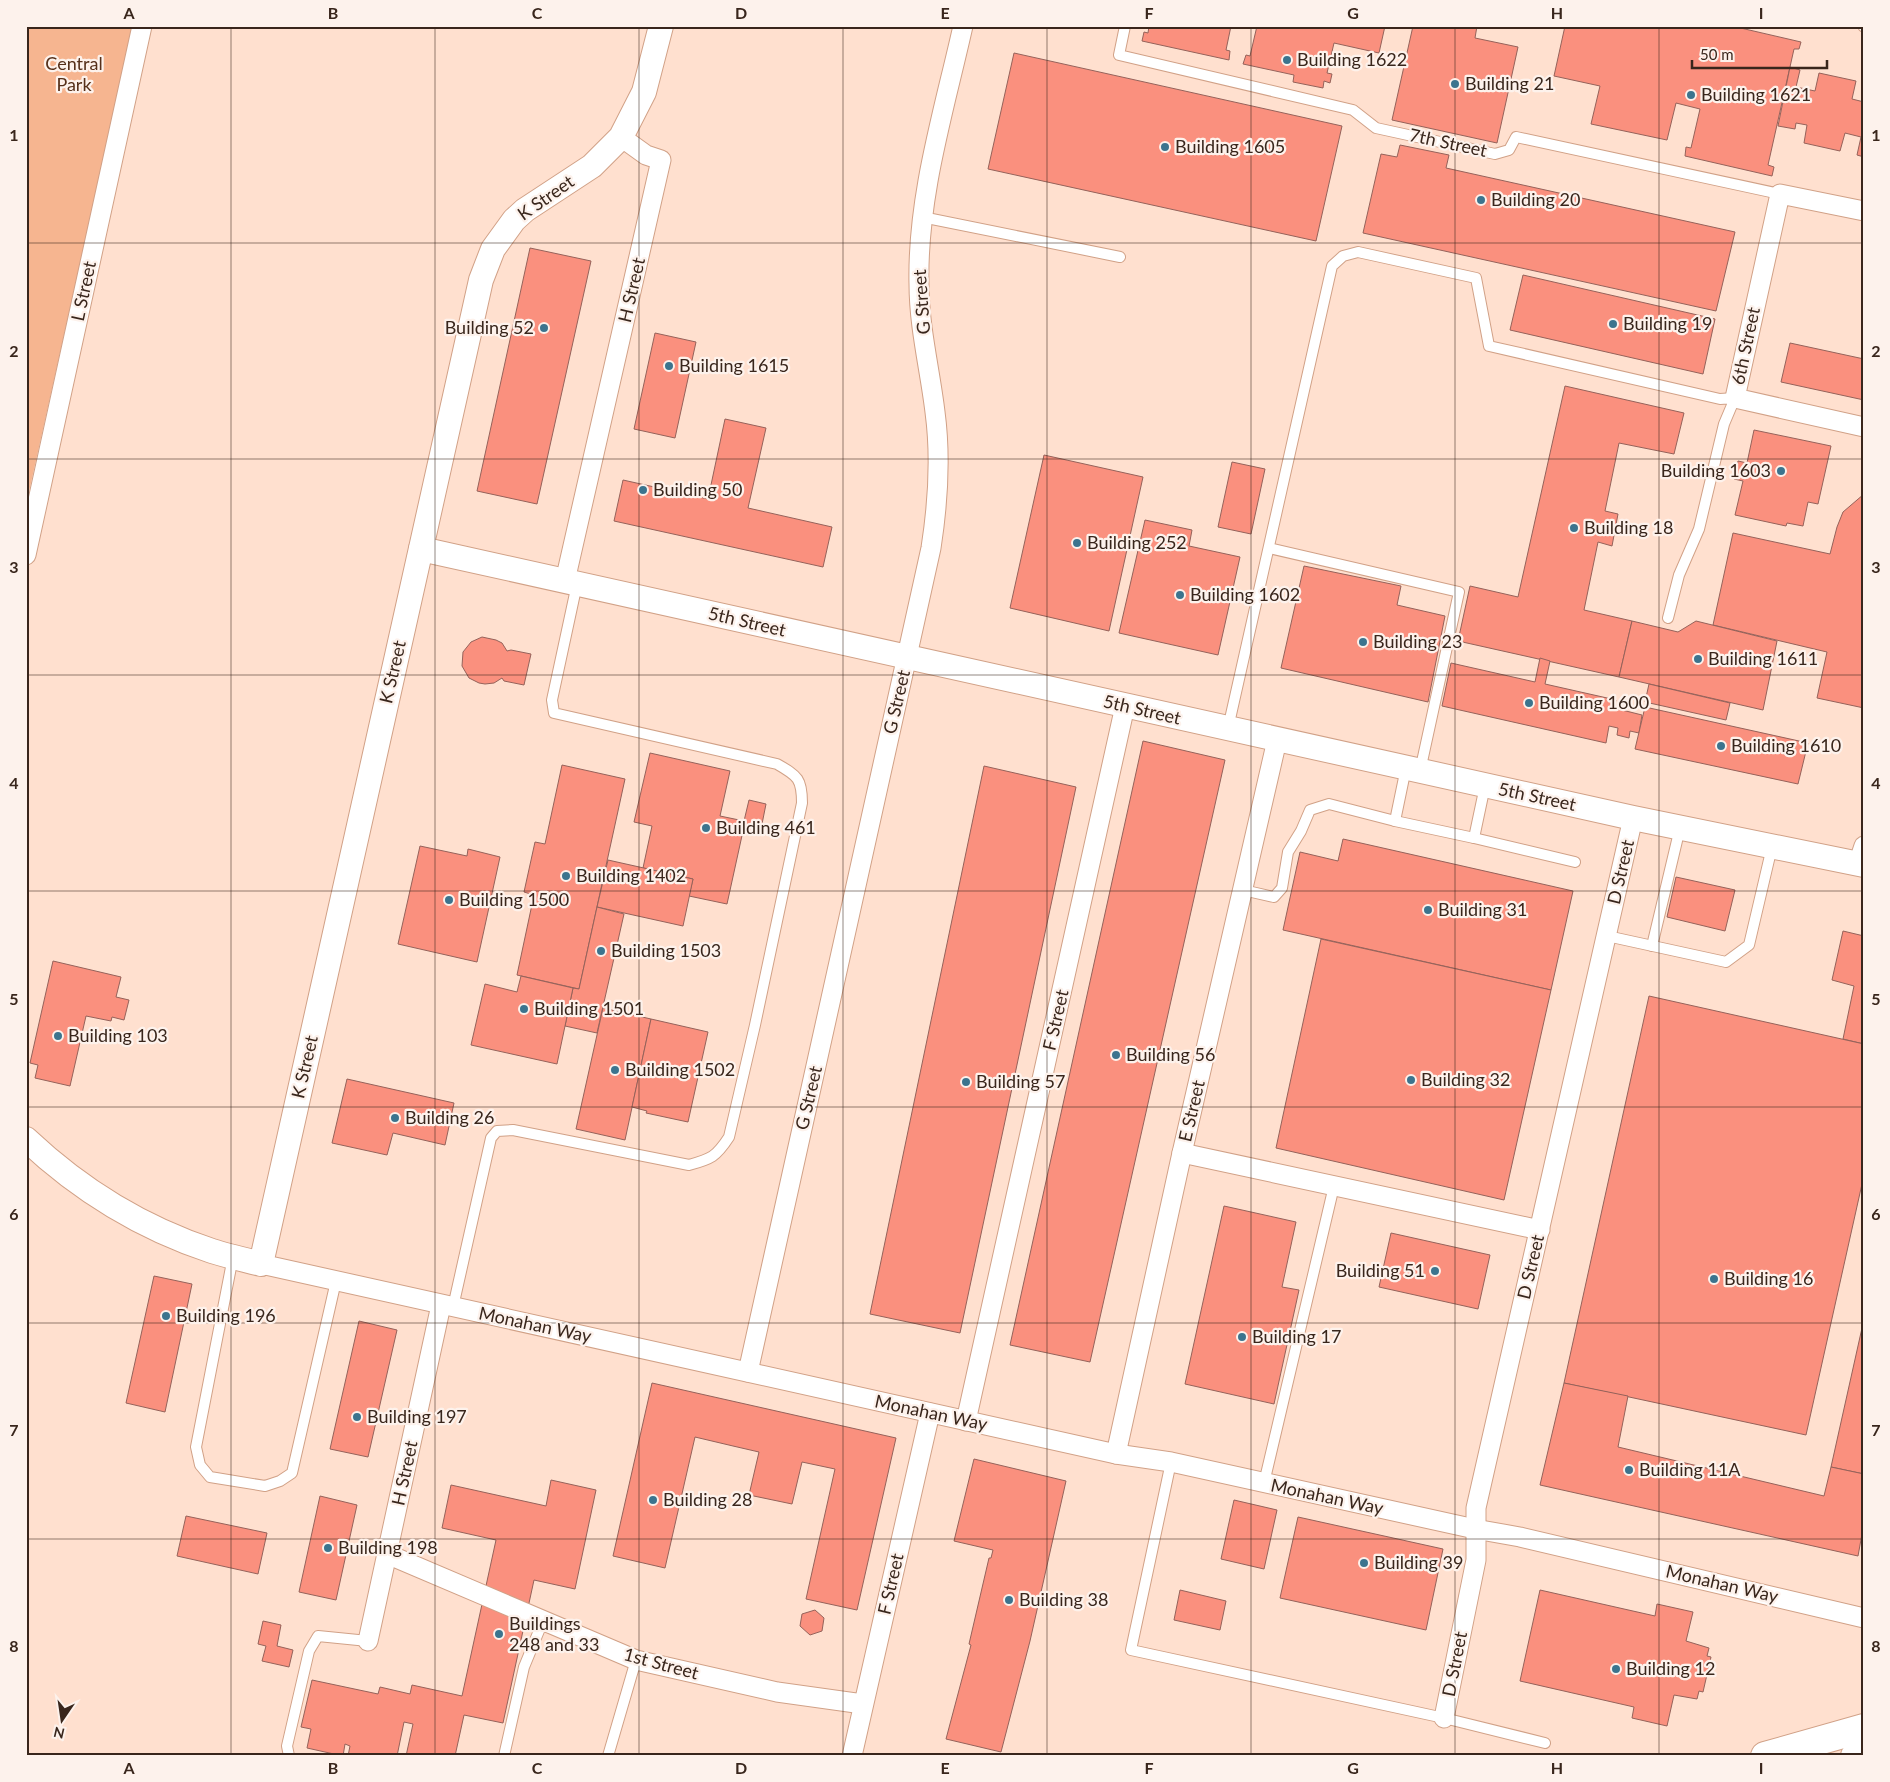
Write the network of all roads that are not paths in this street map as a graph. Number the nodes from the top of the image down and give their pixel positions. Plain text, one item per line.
1 (142, 26) edge
2 (661, 26) edge
3 (964, 26) edge
4 (1125, 26) edge
5 (621, 137) junction
6 (1780, 194) junction
7 (1864, 211) edge
8 (922, 217) junction
9 (1120, 257) dead end
10 (1735, 398) junction
11 (1864, 427) edge
12 (1269, 548) junction
13 (421, 549) junction
14 (26, 555) edge
15 (571, 582) junction
16 (1668, 618) dead end
17 (907, 658) junction
18 (1125, 706) junction
19 (1228, 729) junction
20 (1278, 740) junction
21 (1413, 770) junction
22 (1485, 786) junction
23 (1633, 818) junction
24 (1395, 821) junction
25 (1680, 828) junction
26 (1474, 838) junction
27 (1772, 847) junction
28 (1862, 859) edge
29 (1575, 862) dead end
30 (1243, 890) junction
31 (1607, 936) junction
32 (1652, 946) junction
33 (26, 1139) edge
34 (1182, 1152) junction
35 (1334, 1186) junction
36 (1540, 1230) junction
37 (233, 1257) junction
38 (260, 1264) junction
39 (336, 1281) junction
40 (447, 1306) junction
41 (748, 1372) junction
42 (930, 1413) junction
43 (966, 1420) junction
44 (1116, 1454) junction
45 (1171, 1462) junction
46 (1264, 1483) junction
47 (1476, 1529) junction
48 (387, 1554) junction
49 (1864, 1618) edge
50 (543, 1621) junction
51 (368, 1641) joint
52 (636, 1660) junction
53 (863, 1704) junction
54 (1444, 1718) junction
55 (1864, 1728) edge
56 (1545, 1744) dead end
57 (1864, 1753) edge
58 (289, 1756) edge
59 (504, 1756) edge
60 (608, 1756) edge
61 (852, 1756) edge
62 (1765, 1756) edge
63 (1855, 1756) edge

1 - 14 street, L Street
2 - 5 street
3 - 8 street, G Street
4 - 6 lane, 7th Street
5 - 13 street, K Street
5 - 15 street, H Street
6 - 7 street, 7th Street
6 - 10 street, 6th Street
8 - 9 lane
8 - 17 street, G Street
10 - 11 street, 6th Street
10 - 12 lane
10 - 16 lane
12 - 19 lane
12 - 21 lane
13 - 15 street, 5th Street
13 - 38 street, K Street
15 - 17 street, 5th Street
15 - 40 lane
17 - 18 street, 5th Street
17 - 41 street, G Street
18 - 19 street, 5th Street
18 - 43 street, F Street
19 - 20 street, 5th Street
20 - 21 street, 5th Street
20 - 30 street, E Street
21 - 22 street, 5th Street
21 - 24 lane
22 - 23 street, 5th Street
22 - 26 lane
23 - 25 street, 5th Street
23 - 31 street, D Street
24 - 26 lane
24 - 30 lane
25 - 27 street, 5th Street
25 - 32 lane
26 - 29 lane
27 - 28 street, 5th Street
27 - 32 lane
30 - 34 street, E Street
31 - 32 lane
31 - 36 street, D Street
33 - 37 street, Monahan Way
34 - 35 street
34 - 44 street, E Street
35 - 36 street
35 - 46 lane
36 - 47 street, D Street
37 - 38 street, Monahan Way
37 - 39 lane
38 - 39 street, Monahan Way
39 - 40 street, Monahan Way
40 - 41 street, Monahan Way
40 - 48 street, H Street
41 - 42 street, Monahan Way
42 - 43 street, Monahan Way
42 - 53 street, F Street
43 - 44 street, Monahan Way
44 - 45 street, Monahan Way
45 - 46 street, Monahan Way
45 - 54 lane
46 - 47 street, Monahan Way
47 - 49 street, Monahan Way
47 - 54 street, D Street
48 - 50 street, 1st Street
48 - 51 street, H Street
50 - 52 street, 1st Street
50 - 59 lane
51 - 58 lane
52 - 53 street, 1st Street
52 - 60 lane
53 - 61 street, F Street
54 - 56 lane
55 - 62 main road
57 - 63 main road

